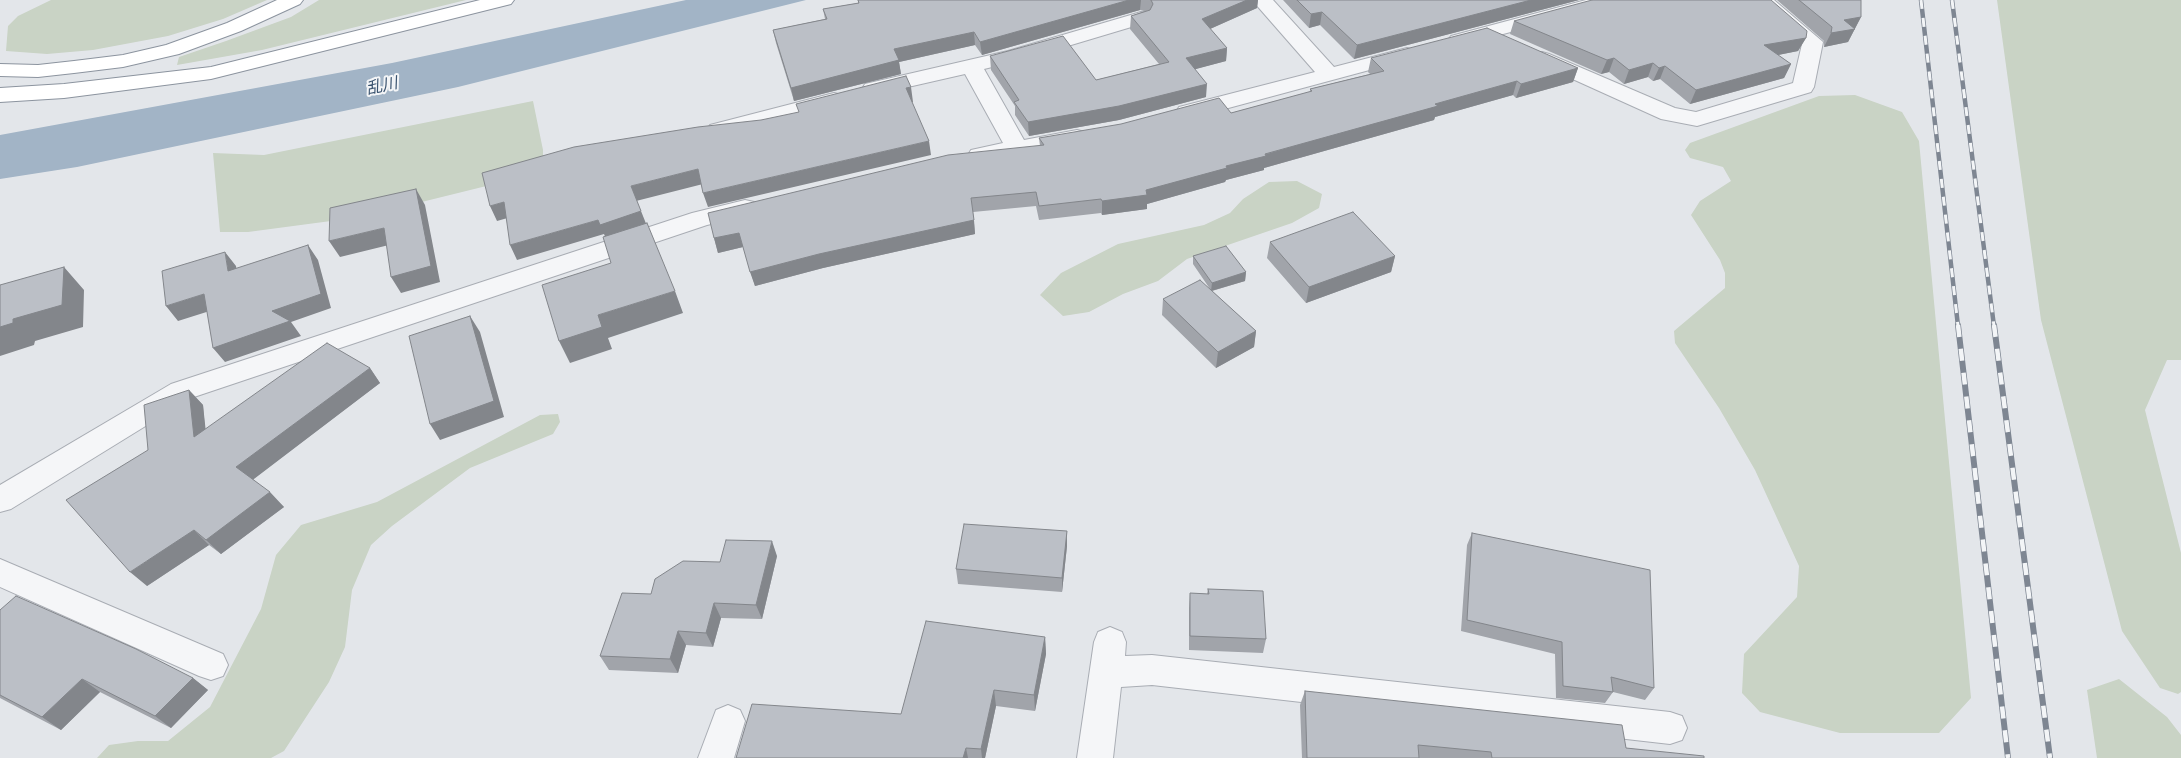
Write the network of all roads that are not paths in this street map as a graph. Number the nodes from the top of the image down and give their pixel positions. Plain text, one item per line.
1 (293, 0) edge
2 (504, 0) edge
3 (1262, 0) edge
4 (1608, 0) edge
5 (1762, 0) edge
6 (1141, 18) edge
7 (1485, 33) junction
8 (971, 66) junction
9 (0, 70) edge
10 (1329, 74) junction
11 (0, 95) edge
12 (1167, 117) edge
13 (699, 133) edge
14 (1101, 133) edge
15 (1017, 148) junction
16 (959, 158) edge
17 (768, 203) edge
18 (0, 500) edge
19 (0, 572) edge
20 (211, 665) dead end
21 (728, 722) dead end
22 (1670, 728) dead end
23 (716, 758) edge
24 (1095, 758) edge

1 - 9 highway
2 - 11 highway
3 - 10 street
4 - 7 street
5 - 7 street
6 - 8 street
7 - 10 street
8 - 13 street
8 - 15 street
10 - 12 street
14 - 15 street
15 - 16 street
17 - 18 street
19 - 20 street
21 - 23 street
22 - 24 street

